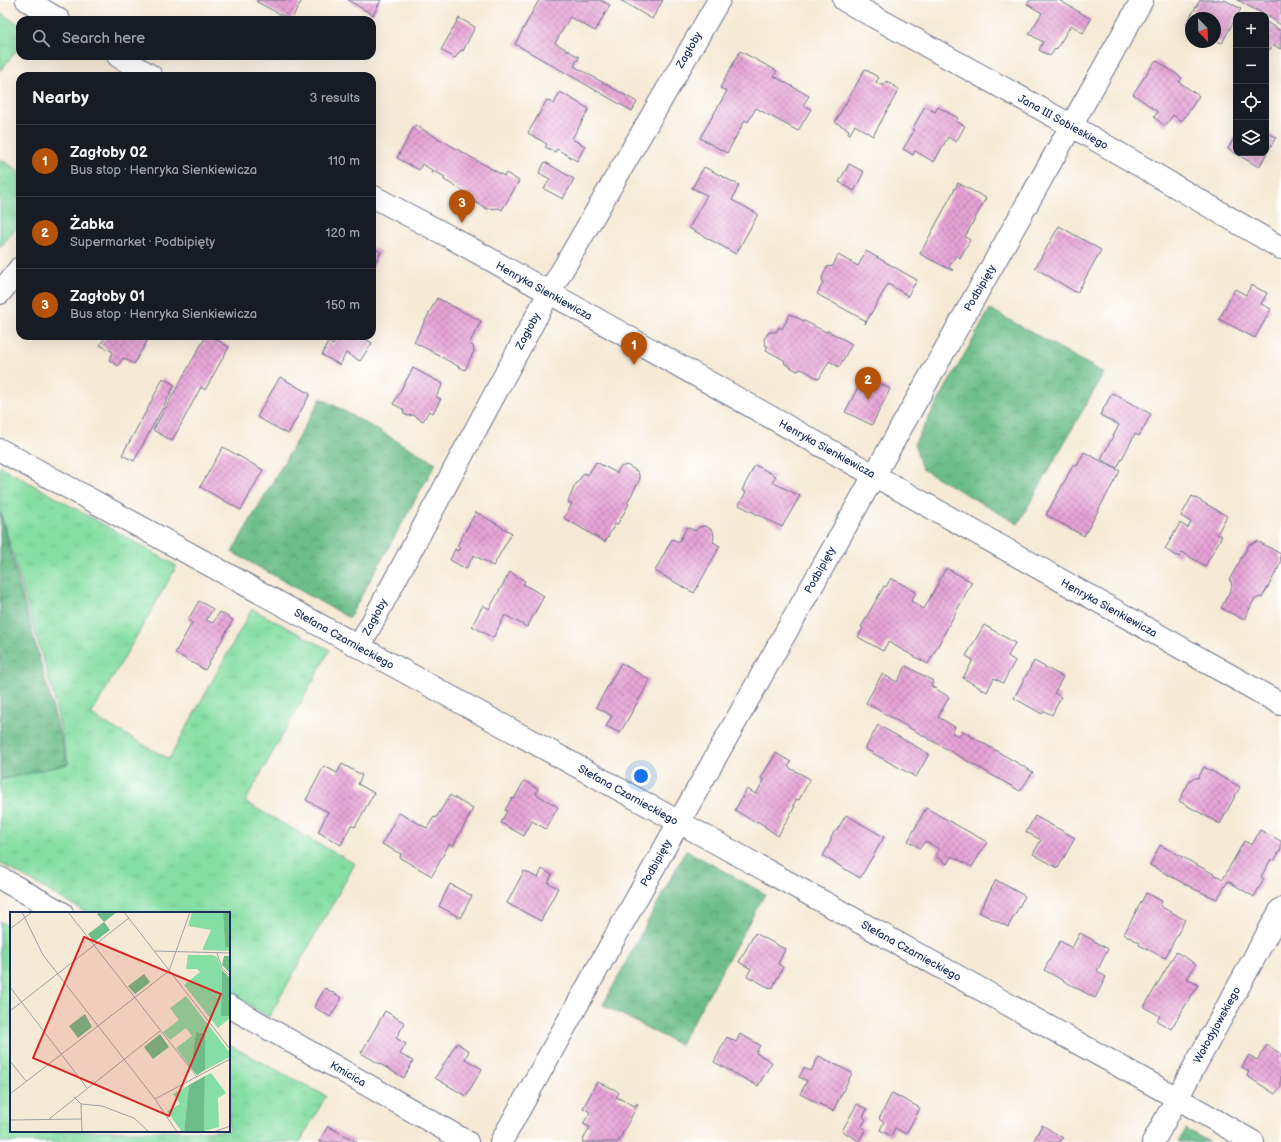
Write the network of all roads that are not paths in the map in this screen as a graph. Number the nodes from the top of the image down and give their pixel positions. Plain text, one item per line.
1 (27, 0) edge
2 (719, 0) edge
3 (844, 0) edge
4 (1142, 0) edge
5 (53, 16) edge
6 (125, 60) edge
7 (144, 72) edge
8 (1072, 126) junction
9 (376, 198) edge
10 (1281, 248) edge
11 (16, 273) edge
12 (0, 293) edge
13 (548, 293) junction
14 (0, 450) edge
15 (873, 475) junction
16 (358, 647) junction
17 (1281, 704) edge
18 (679, 822) junction
19 (0, 878) edge
20 (1281, 909) edge
21 (60, 912) edge
22 (230, 1007) edge
23 (1177, 1098) junction
24 (467, 1142) edge
25 (501, 1142) edge
26 (1153, 1142) edge
27 (1254, 1142) edge

1 - 5 street
2 - 13 street, Zagłoby
3 - 8 street, Jana III Sobieskiego
4 - 8 street, Podbipięty
6 - 7 street
8 - 10 street, Jana III Sobieskiego
8 - 15 street, Podbipięty
9 - 13 street, Henryka Sienkiewicza
11 - 12 street
13 - 15 street, Henryka Sienkiewicza
13 - 16 street, Zagłoby
14 - 16 street, Stefana Czarnieckiego
15 - 17 street, Henryka Sienkiewicza
15 - 18 street, Podbipięty
16 - 18 street, Stefana Czarnieckiego
18 - 23 street, Stefana Czarnieckiego
18 - 25 street, Podbipięty
19 - 21 street
20 - 23 street, Wołodyjowskiego
22 - 24 street, Kmicica
23 - 26 street, Wołodyjowskiego
23 - 27 street, Stefana Czarnieckiego

